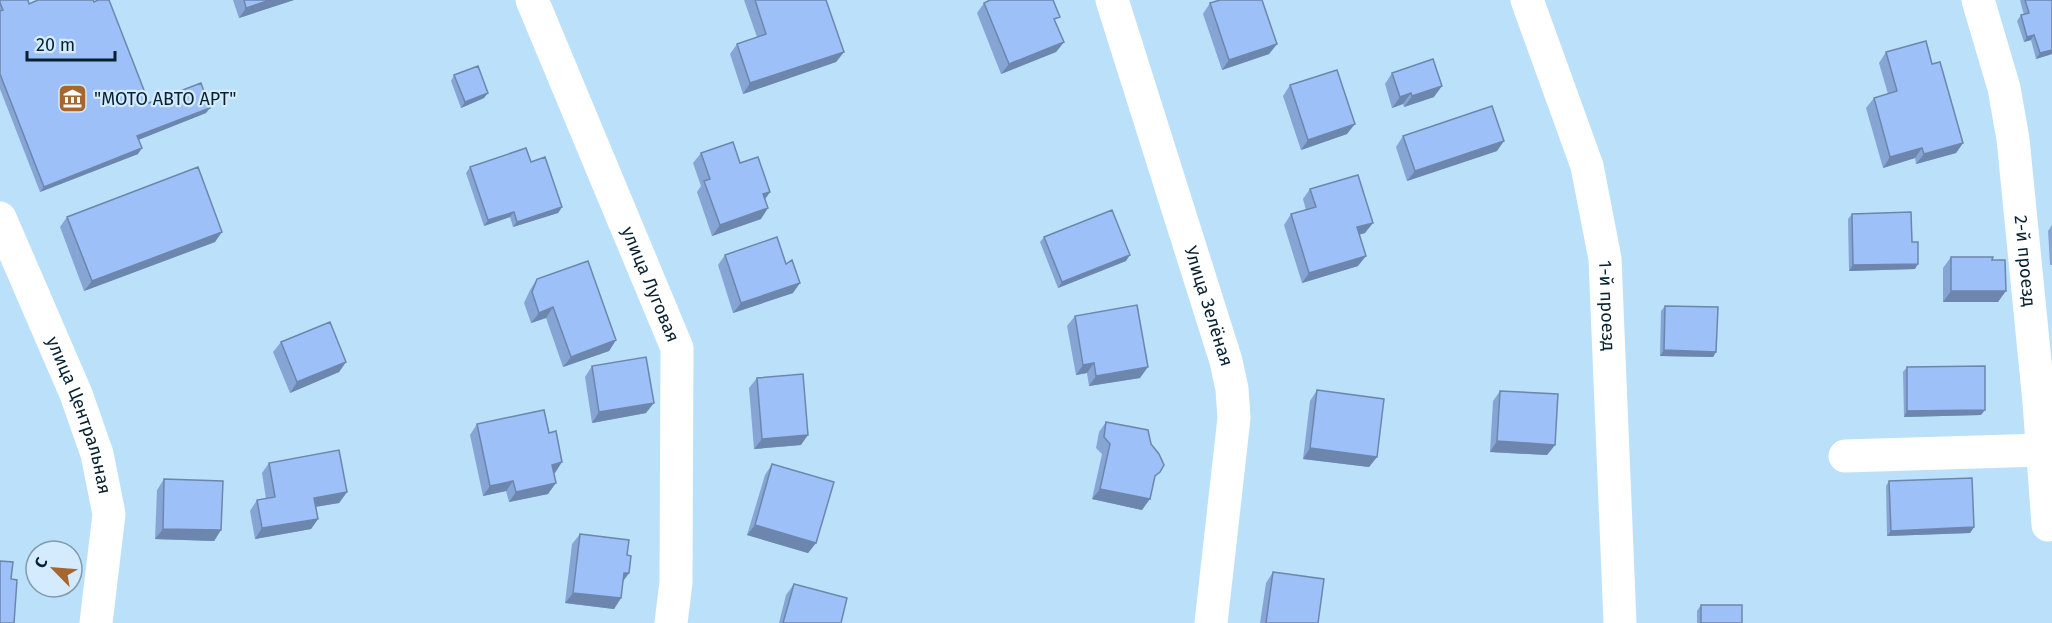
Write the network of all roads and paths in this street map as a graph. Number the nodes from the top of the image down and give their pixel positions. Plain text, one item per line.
1 (532, 0) edge
2 (1112, 0) edge
3 (1527, 0) edge
4 (1978, 0) edge
5 (0, 218) edge
6 (2043, 450) junction
7 (1845, 456) dead end
8 (2048, 525) dead end
9 (96, 623) edge
10 (671, 623) edge
11 (1210, 623) edge
12 (1620, 623) edge

1 - 10 street, улица Луговая
2 - 11 street, Улица Зелёная
3 - 12 street, 1-й проезд
4 - 6 street, 2-й проезд
5 - 9 street, улица Центральная
6 - 7 street
6 - 8 street, 2-й проезд

